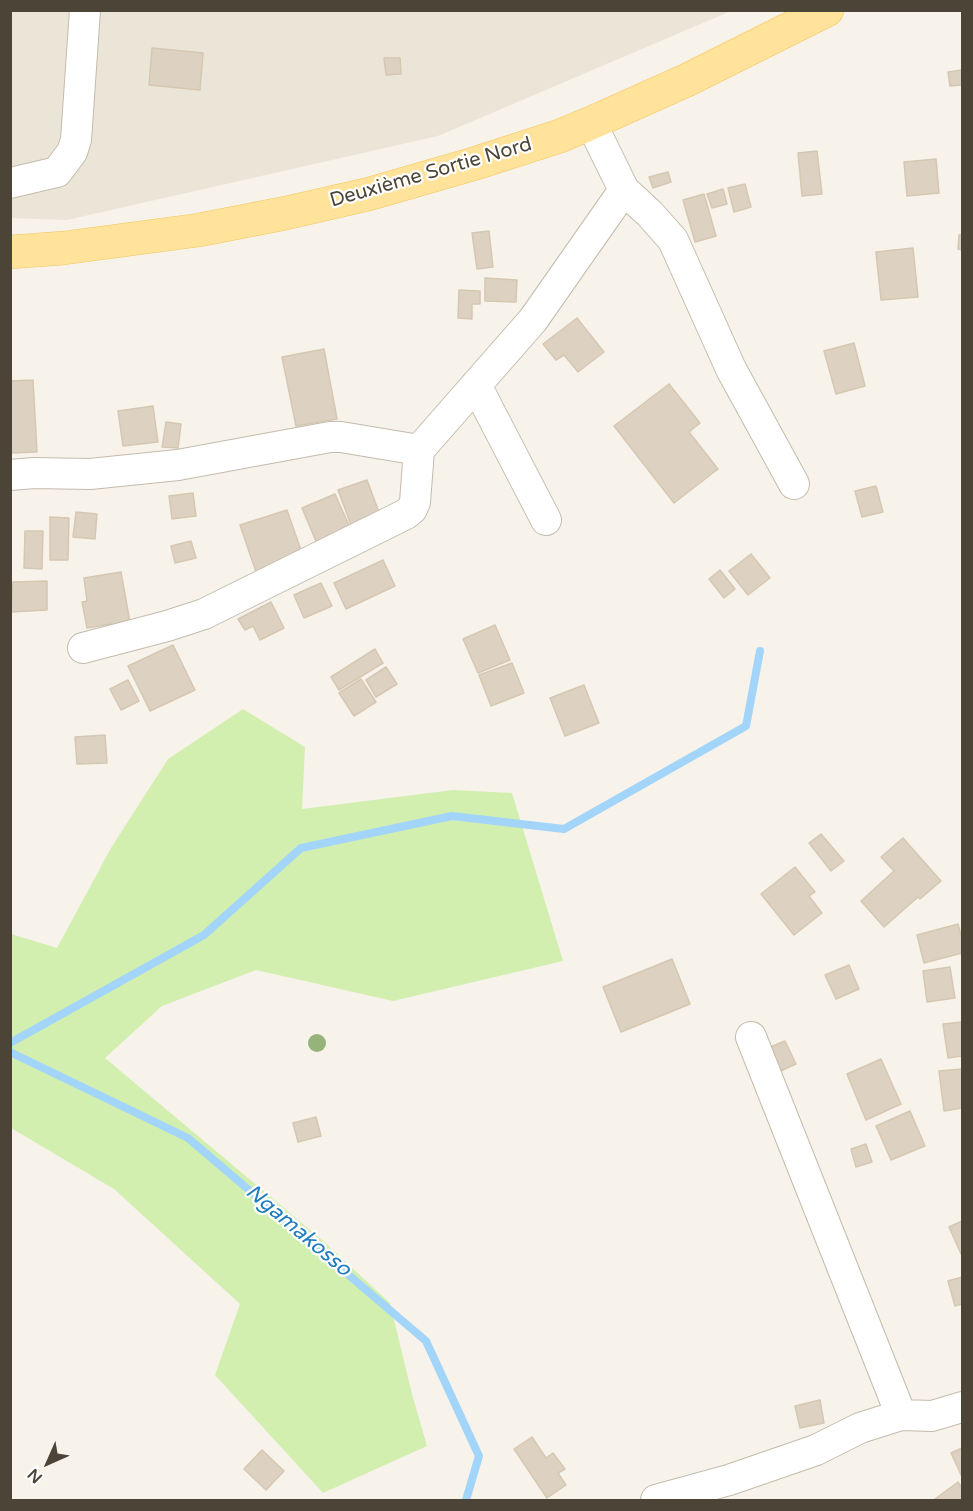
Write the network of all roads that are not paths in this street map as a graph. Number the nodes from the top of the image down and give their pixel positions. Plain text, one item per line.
1 (85, 10) edge
2 (827, 10) edge
3 (591, 123) junction
4 (10, 183) edge
5 (624, 190) junction
6 (10, 252) edge
7 (476, 385) junction
8 (418, 450) junction
9 (10, 475) edge
10 (794, 484) dead end
11 (546, 520) dead end
12 (83, 648) dead end
13 (751, 1037) dead end
14 (963, 1407) edge
15 (901, 1414) junction
16 (731, 1490) edge
17 (656, 1500) edge

1 - 4 street
2 - 3 main road, Deuxième Sortie Nord
3 - 5 street
3 - 6 main road, Deuxième Sortie Nord
5 - 7 street
5 - 10 street
7 - 8 street
7 - 11 street
8 - 9 street
8 - 12 street
13 - 15 street
14 - 15 street
15 - 16 street
16 - 17 street

